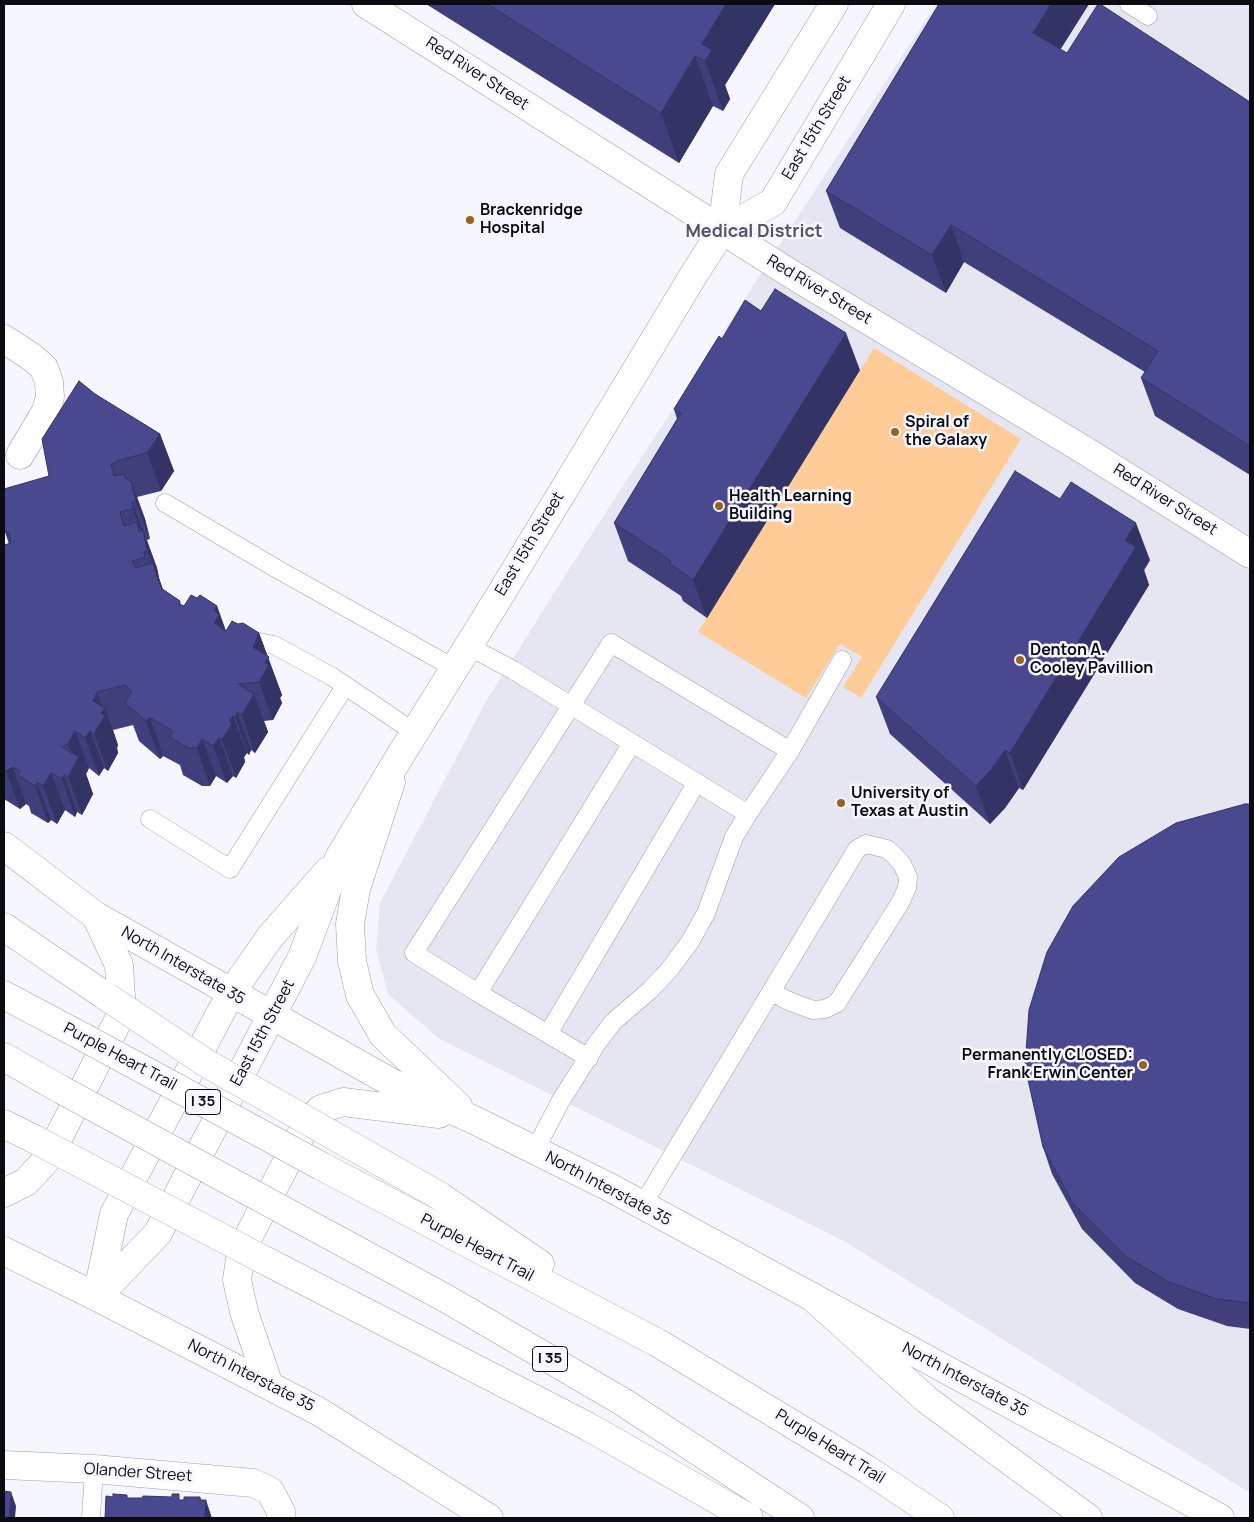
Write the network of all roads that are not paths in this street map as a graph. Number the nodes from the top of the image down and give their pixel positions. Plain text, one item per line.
1 (366, 4) edge
2 (834, 4) edge
3 (891, 4) edge
4 (1130, 4) edge
5 (1148, 16) dead end
6 (722, 231) junction
7 (4, 339) edge
8 (20, 455) dead end
9 (165, 503) dead end
10 (1250, 554) edge
11 (249, 653) edge
12 (461, 657) junction
13 (842, 660) dead end
14 (345, 686) junction
15 (571, 705) junction
16 (414, 732) junction
17 (632, 743) junction
18 (790, 751) junction
19 (400, 756) junction
20 (697, 782) junction
21 (748, 814) junction
22 (150, 819) dead end
23 (4, 846) edge
24 (339, 858) junction
25 (96, 916) junction
26 (4, 927) edge
27 (771, 992) junction
28 (231, 993) junction
29 (478, 993) junction
30 (4, 995) edge
31 (271, 1016) junction
32 (548, 1034) junction
33 (4, 1057) edge
34 (589, 1058) junction
35 (472, 1119) junction
36 (4, 1124) edge
37 (535, 1150) junction
38 (4, 1193) edge
39 (642, 1206) junction
40 (4, 1251) edge
41 (811, 1296) junction
42 (98, 1297) junction
43 (658, 1343) junction
44 (269, 1385) junction
45 (4, 1465) edge
46 (94, 1470) junction
47 (480, 1515) edge
48 (91, 1518) edge
49 (281, 1518) edge
50 (749, 1518) edge
51 (800, 1518) edge
52 (940, 1518) edge
53 (1088, 1518) edge
54 (1220, 1518) edge

1 - 6 main road, Red River Street
2 - 6 main road, East 15th Street
3 - 6 main road, East 15th Street
4 - 5 lane
6 - 10 main road, Red River Street
6 - 12 main road, East 15th Street
7 - 8 main road
9 - 12 lane
11 - 14 lane
12 - 15 lane
12 - 16 main road, East 15th Street
13 - 18 lane
14 - 16 lane
14 - 22 lane
15 - 17 lane
15 - 18 lane
15 - 29 lane
16 - 19 main road, East 15th Street
17 - 20 lane
17 - 29 lane
18 - 21 lane
19 - 24 main road, East 15th Street
19 - 35 main road
20 - 21 lane
20 - 32 lane
21 - 34 lane
23 - 25 main road, North Interstate 35
24 - 28 main road, East 15th Street
24 - 31 main road, East 15th Street
25 - 28 main road, North Interstate 35
25 - 38 main road
26 - 43 main road, bridge
27 - 27 lane
27 - 39 lane
28 - 31 main road, North Interstate 35
28 - 42 main road, East 15th Street
29 - 32 lane
30 - 43 main road, Purple Heart Trail / I 35, bridge
31 - 35 main road, North Interstate 35
31 - 42 main road, East 15th Street
32 - 34 lane
33 - 51 main road, I 35, bridge
34 - 37 lane
35 - 37 main road, North Interstate 35
35 - 44 main road
36 - 50 main road, bridge
37 - 39 main road, North Interstate 35
39 - 41 main road, North Interstate 35
40 - 42 main road, North Interstate 35
41 - 53 main road
41 - 54 main road, North Interstate 35
42 - 44 main road, North Interstate 35
43 - 52 main road, Purple Heart Trail / I 35
44 - 47 main road, North Interstate 35
45 - 46 main road, Olander Street
46 - 48 lane
46 - 49 main road, Olander Street

